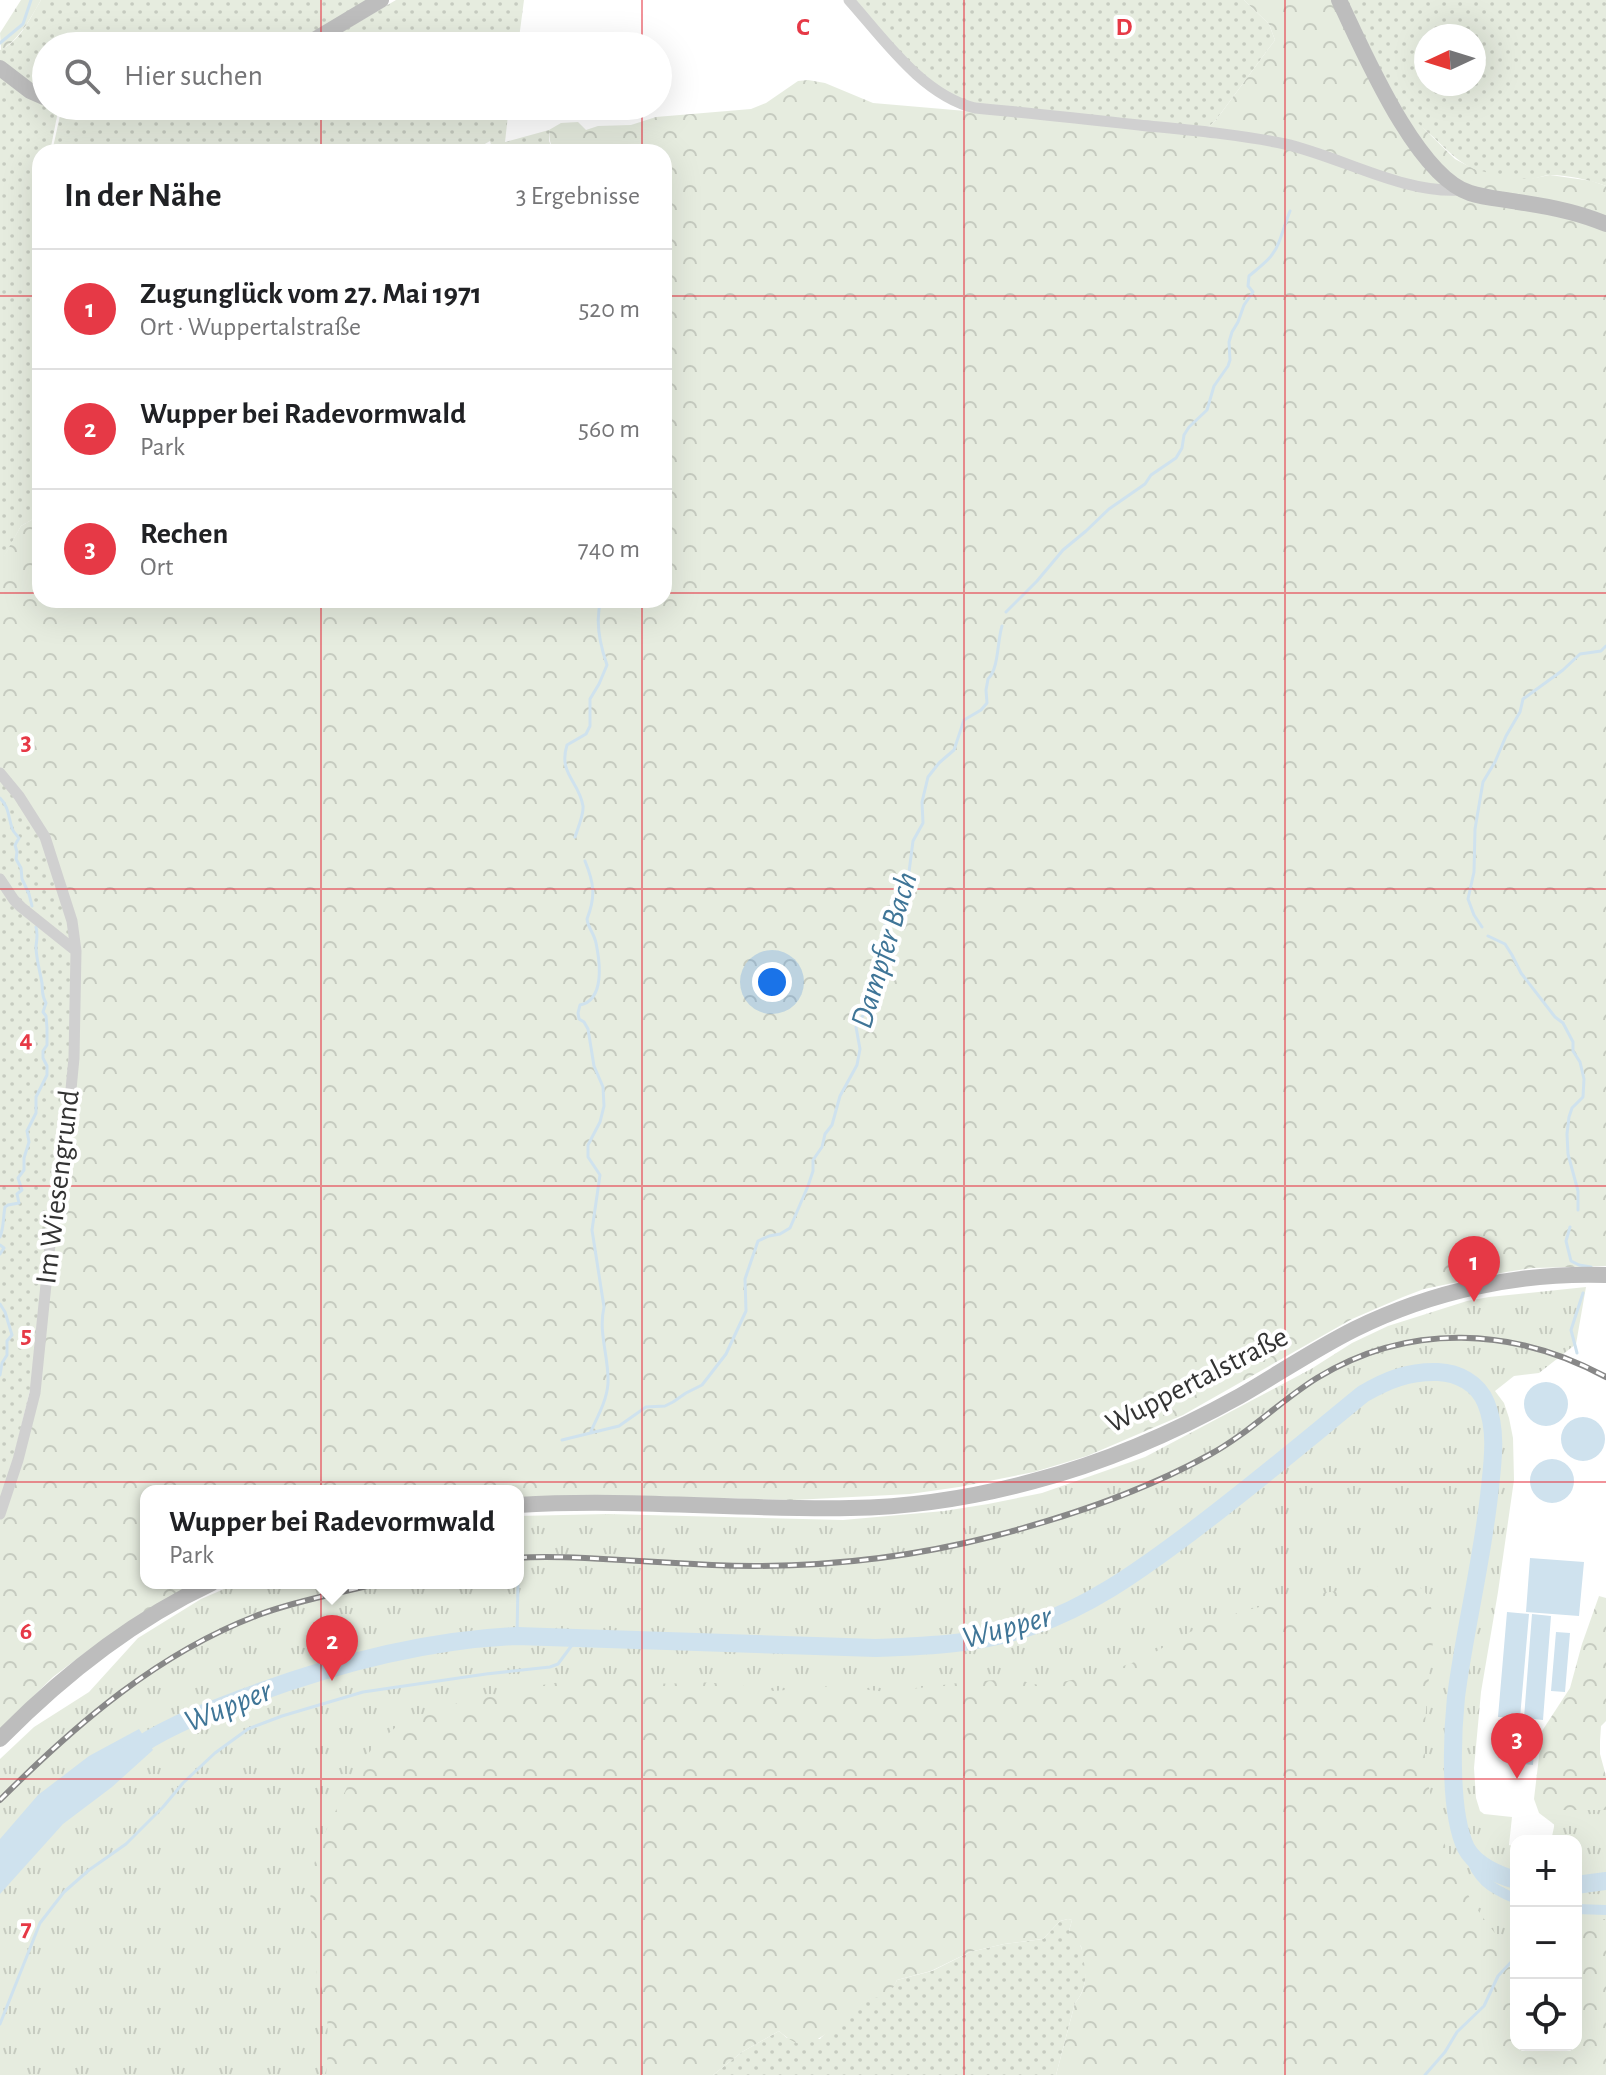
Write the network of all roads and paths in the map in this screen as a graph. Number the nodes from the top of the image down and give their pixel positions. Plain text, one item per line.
1 (381, 0) edge
2 (849, 0) edge
3 (1339, 0) edge
4 (327, 32) edge
5 (0, 68) edge
6 (32, 91) edge
7 (1462, 190) junction
8 (1606, 224) edge
9 (0, 773) edge
10 (0, 879) edge
11 (76, 951) junction
12 (1606, 1275) edge
13 (524, 1505) edge
14 (0, 1514) edge
15 (200, 1589) edge
16 (0, 1739) edge

1 - 4 main road
2 - 7 street
3 - 7 main road
5 - 6 main road
7 - 8 main road
9 - 11 street, Im Wiesengrund
10 - 11 street
11 - 14 street, Im Wiesengrund
12 - 13 main road, Wuppertalstraße
15 - 16 main road

